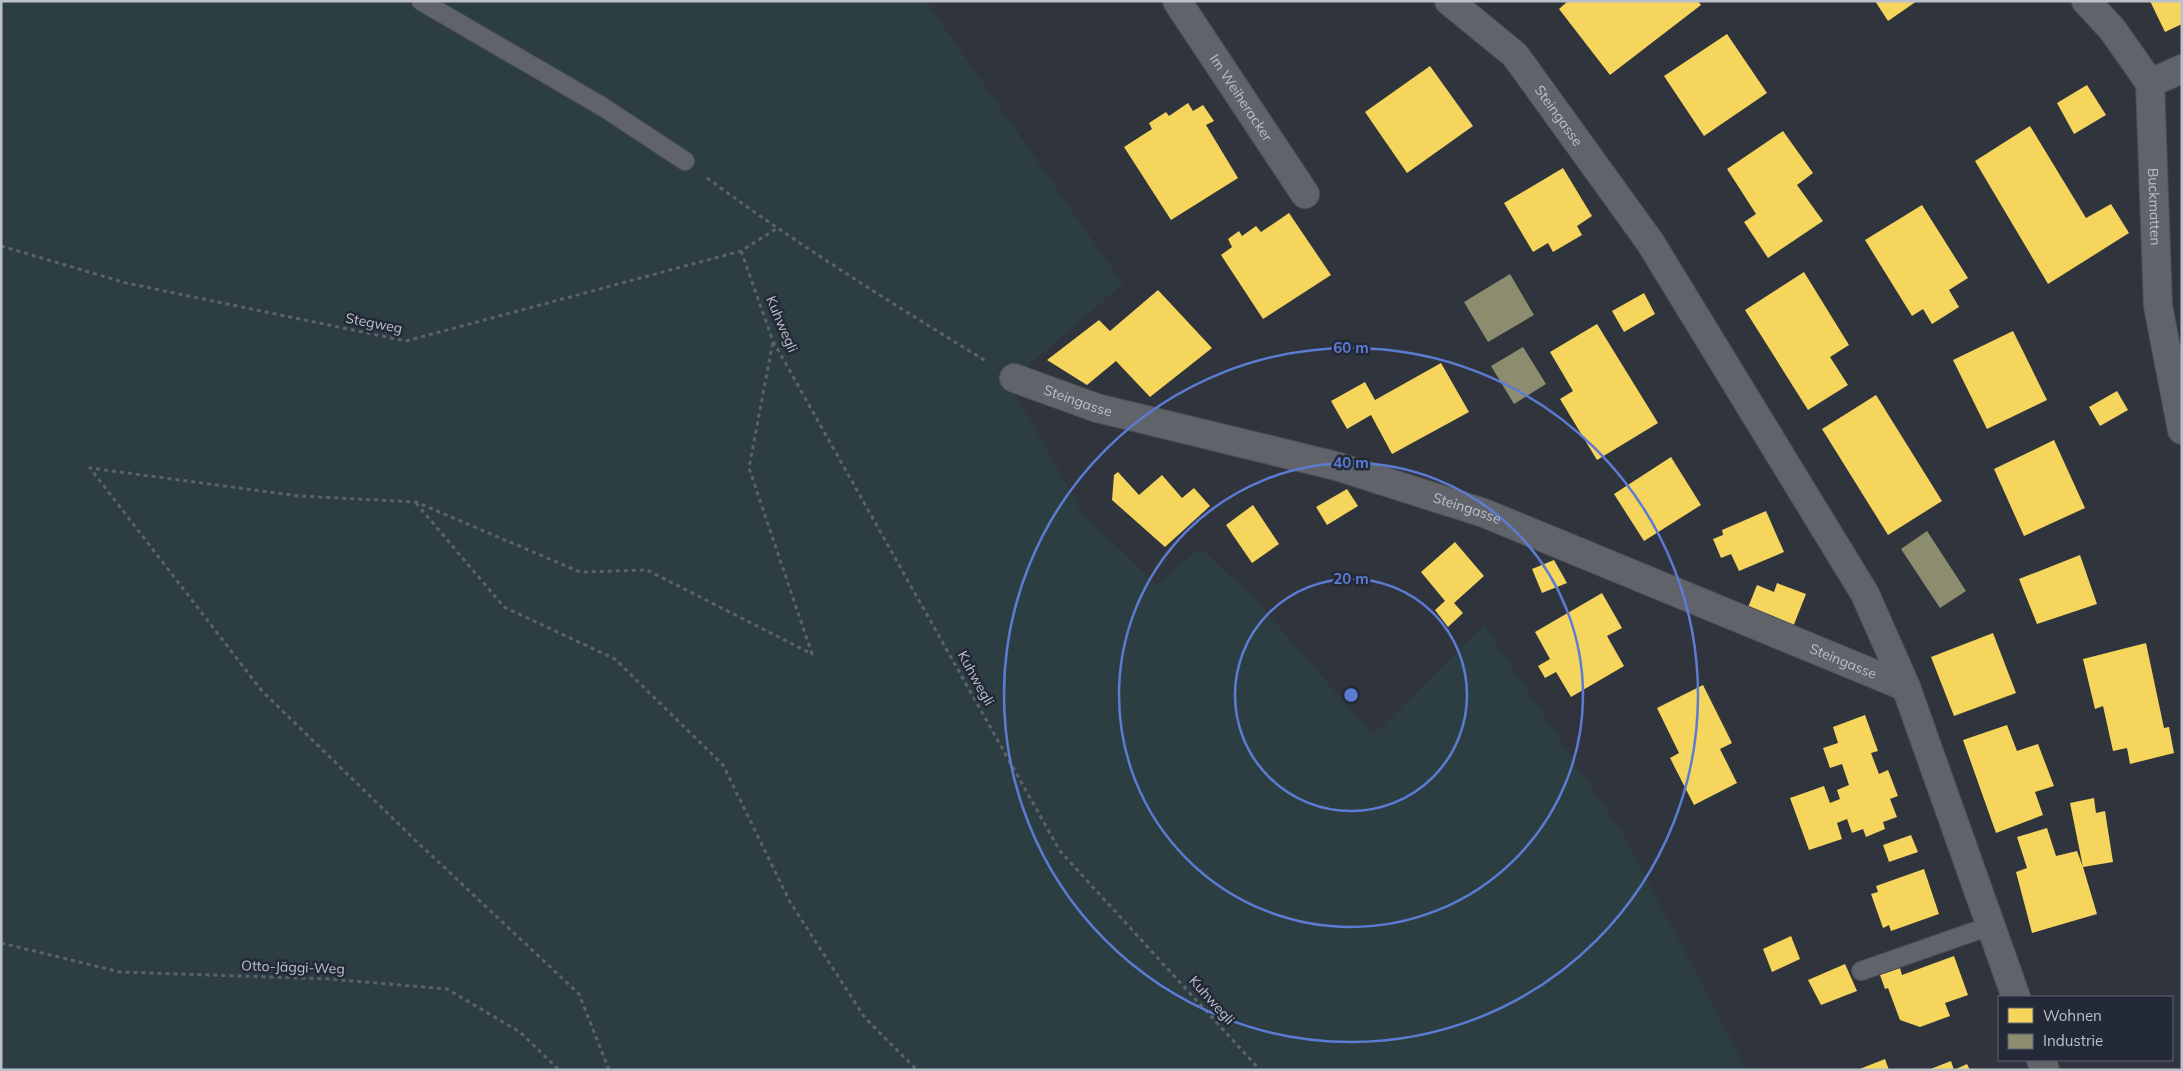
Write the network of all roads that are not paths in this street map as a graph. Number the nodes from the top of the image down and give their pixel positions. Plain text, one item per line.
1 (421, 1) edge
2 (1177, 1) edge
3 (1449, 1) edge
4 (2086, 1) edge
5 (2182, 69) edge
6 (2150, 84) junction
7 (685, 161) road end
8 (1305, 194) dead end
9 (1014, 378) road end
10 (2182, 430) edge
11 (1906, 687) junction
12 (1990, 926) junction
13 (1861, 972) dead end
14 (2016, 996) edge

1 - 7 lane
2 - 8 street, Im Weiheracker
3 - 11 street, Steingasse
4 - 6 street
5 - 6 street
6 - 10 street, Buckmatten
9 - 11 street, Steingasse
11 - 12 street, Steingasse
12 - 13 lane
12 - 14 street, Steingasse

